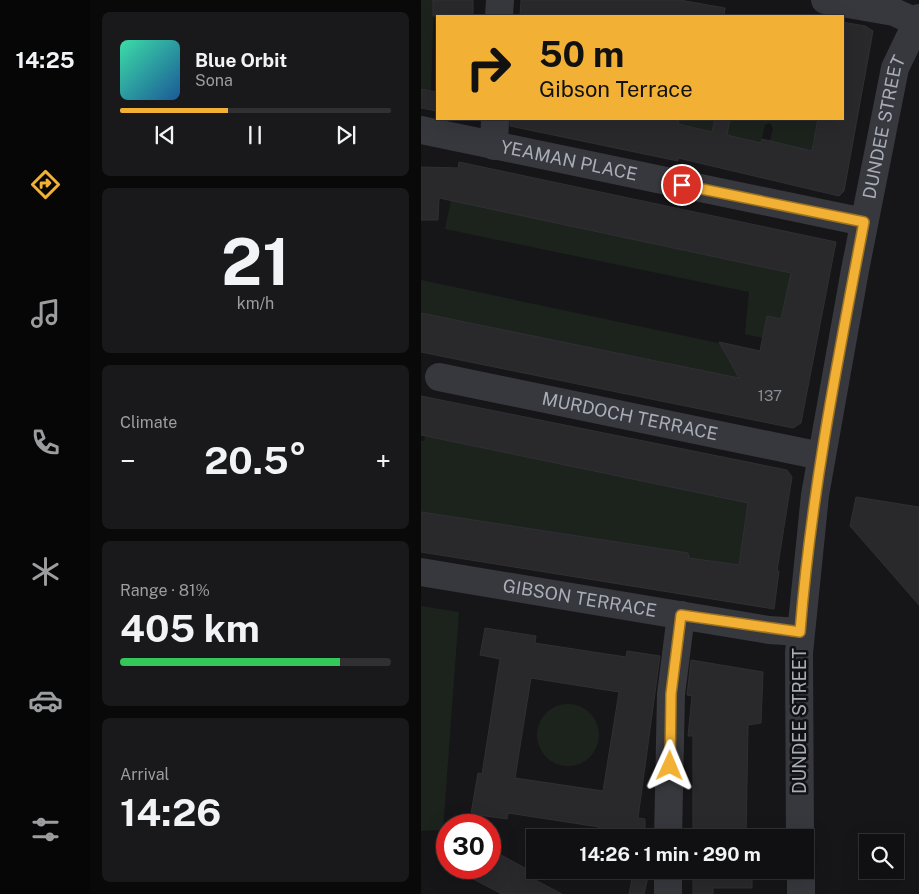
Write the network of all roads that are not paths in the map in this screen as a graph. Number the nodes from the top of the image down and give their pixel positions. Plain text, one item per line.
1 (499, 0) edge
2 (825, 0) edge
3 (499, 15) edge
4 (918, 20) edge
5 (495, 120) edge
6 (421, 130) edge
7 (494, 146) junction
8 (864, 222) junction
9 (439, 377) dead end
10 (821, 456) junction
11 (421, 572) edge
12 (681, 615) junction
13 (800, 632) junction
14 (668, 829) edge
15 (800, 829) edge
16 (668, 879) edge
17 (801, 879) edge
18 (667, 894) edge
19 (801, 894) edge

1 - 3 street
2 - 4 street
4 - 8 street, DUNDEE STREET
5 - 7 street
6 - 7 street, YEAMAN PLACE
7 - 8 street, YEAMAN PLACE
8 - 10 street, DUNDEE STREET
9 - 10 street, MURDOCH TERRACE
10 - 13 street, DUNDEE STREET
11 - 12 street, GIBSON TERRACE
12 - 13 street, GIBSON TERRACE
12 - 14 street
13 - 15 street, DUNDEE STREET
16 - 18 street
17 - 19 street

